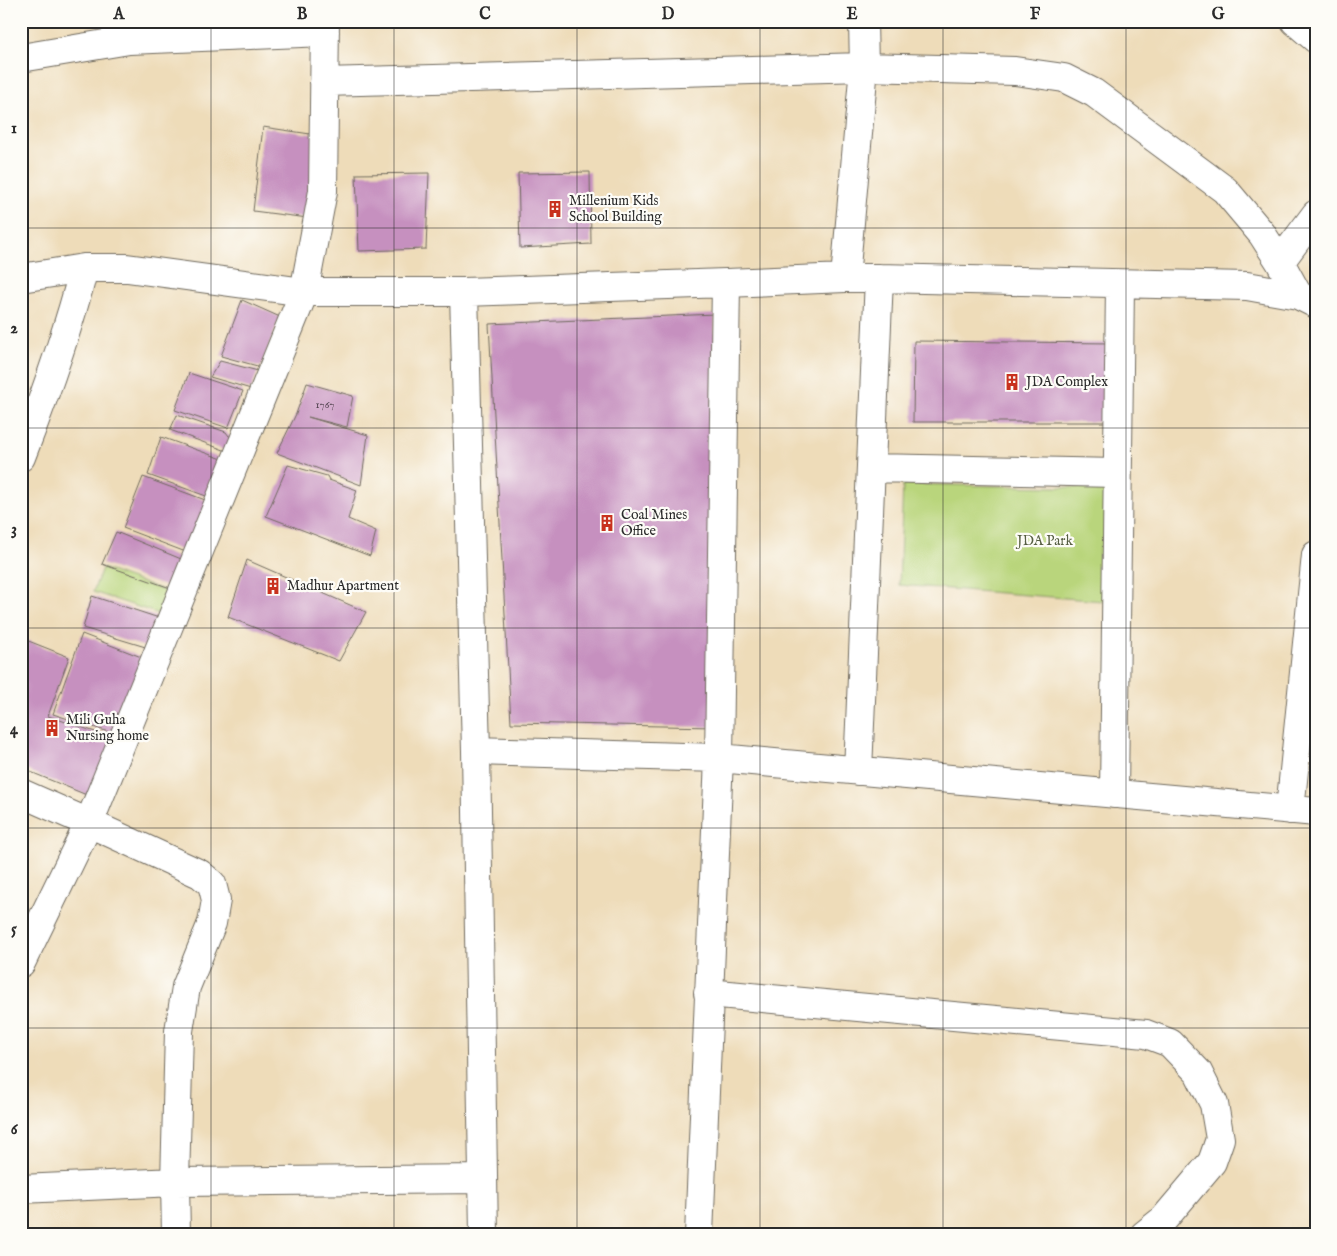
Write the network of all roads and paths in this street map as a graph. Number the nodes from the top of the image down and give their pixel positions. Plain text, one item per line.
1 (863, 21) edge
2 (1295, 21) edge
3 (325, 27) edge
4 (128, 30) edge
5 (1316, 39) edge
6 (21, 58) edge
7 (864, 67) junction
8 (324, 82) junction
9 (1316, 214) edge
10 (1280, 262) junction
11 (84, 268) junction
12 (21, 278) edge
13 (845, 278) junction
14 (879, 278) junction
15 (726, 283) junction
16 (1120, 284) junction
17 (304, 292) junction
18 (464, 292) junction
19 (1307, 300) edge
20 (21, 457) edge
21 (871, 468) junction
22 (1118, 473) junction
23 (1316, 555) edge
24 (476, 751) junction
25 (719, 758) junction
26 (858, 770) junction
27 (21, 793) edge
28 (1114, 794) junction
29 (1303, 811) edge
30 (89, 823) junction
31 (21, 963) edge
32 (708, 992) junction
33 (483, 1179) junction
34 (175, 1182) junction
35 (21, 1188) edge
36 (176, 1235) edge
37 (484, 1235) edge
38 (699, 1235) edge
39 (1144, 1235) edge

1 - 7 street
2 - 5 street
3 - 4 street
3 - 8 street
4 - 6 street
7 - 8 street
7 - 10 street
7 - 13 street
8 - 17 street
9 - 10 street
10 - 19 street
11 - 12 street
11 - 17 street
11 - 20 street
13 - 14 street
13 - 15 street
14 - 16 street
14 - 21 street
15 - 18 street
15 - 25 street
16 - 19 street
16 - 22 street
17 - 18 street
17 - 30 street
18 - 24 street
21 - 22 street
21 - 26 street
22 - 28 street
23 - 29 street
24 - 25 street
24 - 33 street
25 - 26 street
25 - 32 street
26 - 28 street
27 - 30 street
28 - 29 street
30 - 31 street
30 - 34 street
32 - 38 street
32 - 39 street
33 - 34 street
33 - 37 street
34 - 35 street
34 - 36 street

